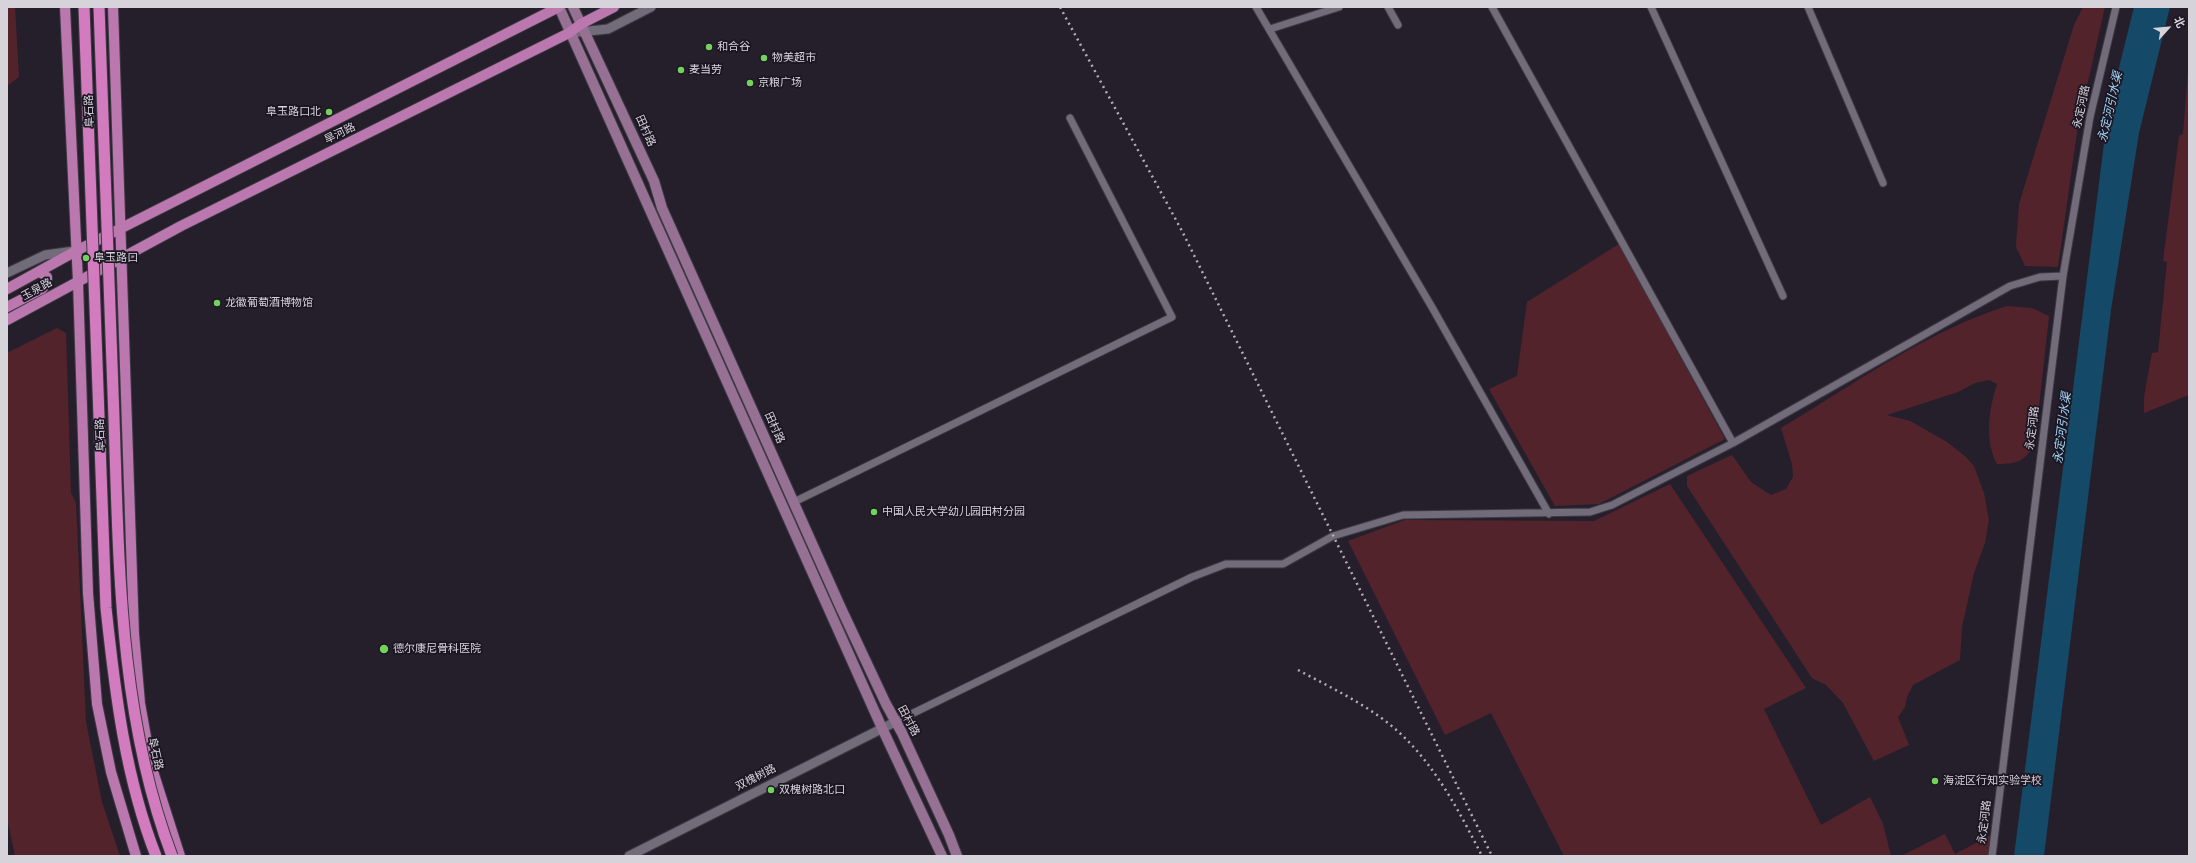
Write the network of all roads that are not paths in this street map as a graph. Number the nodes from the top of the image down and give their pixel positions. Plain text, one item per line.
1 (65, 7) edge
2 (84, 7) edge
3 (99, 7) edge
4 (113, 7) edge
5 (559, 7) edge
6 (573, 7) edge
7 (614, 7) edge
8 (650, 7) edge
9 (1256, 7) edge
10 (1339, 7) edge
11 (1388, 7) edge
12 (1492, 7) edge
13 (1651, 7) edge
14 (1808, 7) edge
15 (2116, 7) edge
16 (1398, 25) dead end
17 (584, 28) junction
18 (1270, 29) junction
19 (569, 33) junction
20 (1070, 118) dead end
21 (1883, 183) dead end
22 (120, 229) junction
23 (76, 251) junction
24 (122, 258) junction
25 (40, 272) junction
26 (7, 273) edge
27 (2063, 276) junction
28 (78, 282) junction
29 (7, 289) edge
30 (1783, 296) dead end
31 (7, 307) edge
32 (7, 320) edge
33 (1733, 443) junction
34 (794, 502) junction
35 (1549, 514) junction
36 (895, 722) junction
37 (882, 728) junction
38 (136, 856) edge
39 (156, 856) edge
40 (172, 856) edge
41 (180, 856) edge
42 (629, 856) edge
43 (942, 856) edge
44 (957, 856) edge
45 (1992, 856) edge

1 - 23 main road, 阜石路
2 - 39 highway, 阜石路, bridge
3 - 40 highway, 阜石路, bridge
4 - 22 main road, 阜石路
5 - 19 main road
5 - 22 main road, 旱河路
6 - 17 main road, 田村路
7 - 17 main road, 旱河路
8 - 17 street, 旱河路
9 - 18 street
10 - 18 street
11 - 16 street
12 - 33 street
13 - 30 street
14 - 21 street
15 - 27 street, 永定河路
17 - 19 main road, 旱河路
17 - 34 main road, 田村路
18 - 35 street
19 - 24 main road, 旱河路
19 - 37 main road
20 - 34 street
22 - 23 main road, 旱河路
22 - 24 main road, 阜石路
23 - 25 main road, 玉泉路
23 - 26 street
23 - 28 main road, 阜石路
24 - 28 main road, 旱河路
24 - 41 main road, 阜石路
25 - 29 main road, 玉泉路
25 - 31 main road
27 - 33 street
27 - 45 street, 永定河路
28 - 32 main road, 玉泉路
28 - 38 main road, 阜石路
33 - 35 street
34 - 36 main road, 田村路
35 - 36 street
36 - 37 street, 双槐树路
36 - 44 main road, 田村路
37 - 42 street, 双槐树路
37 - 43 main road

